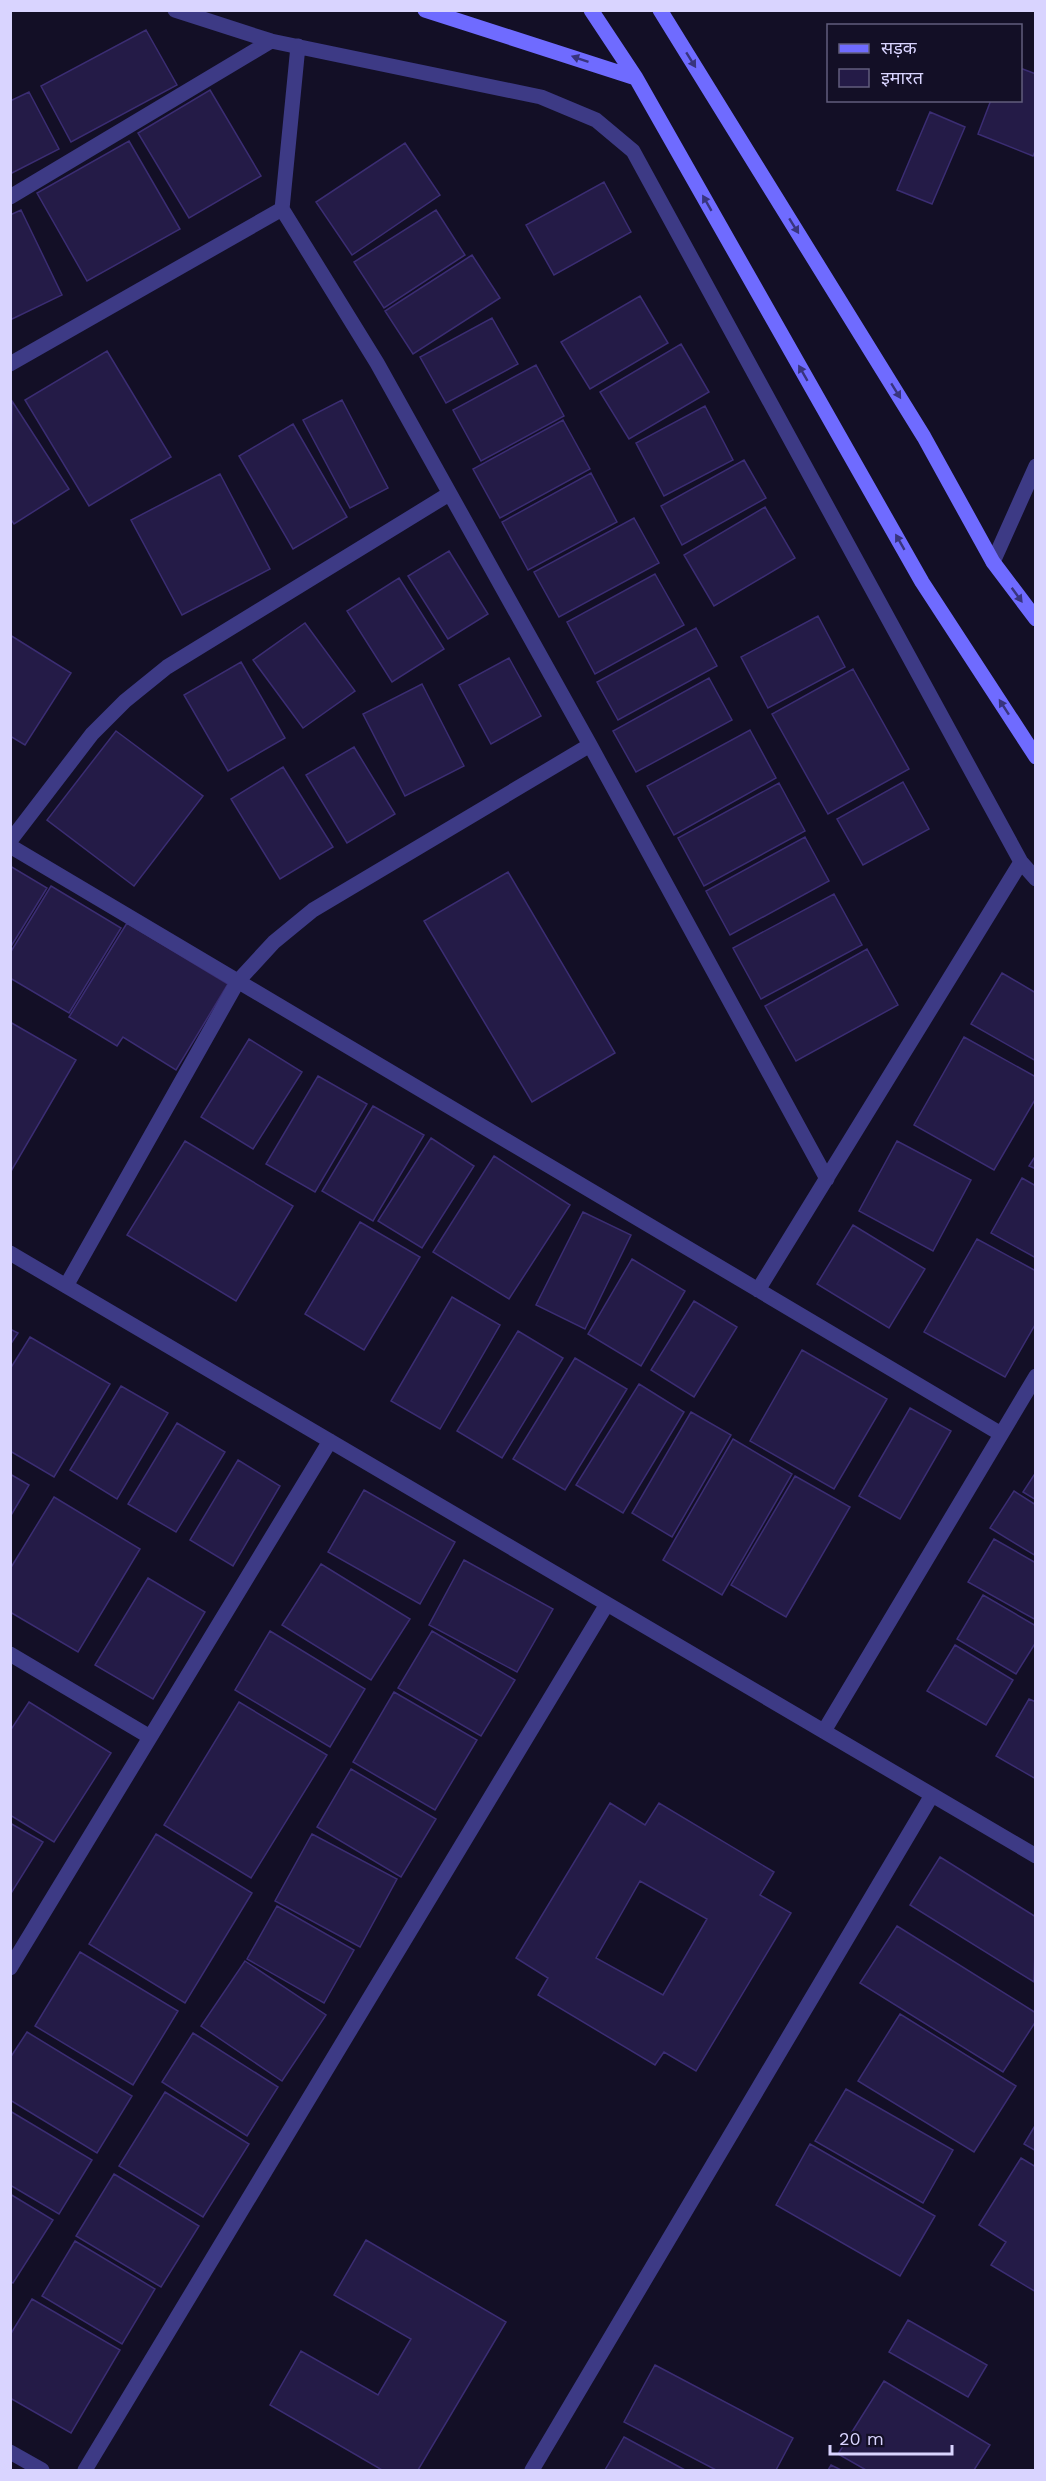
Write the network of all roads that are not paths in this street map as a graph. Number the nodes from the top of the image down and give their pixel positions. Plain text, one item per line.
1 (175, 10) edge
2 (425, 10) edge
3 (591, 10) edge
4 (660, 10) edge
5 (272, 41) junction
6 (298, 46) junction
7 (636, 78) junction
8 (10, 197) edge
9 (282, 209) junction
10 (10, 364) edge
11 (1035, 466) edge
12 (449, 494) junction
13 (993, 562) junction
14 (1035, 620) edge
15 (590, 745) junction
16 (1035, 756) edge
17 (10, 841) edge
18 (10, 846) edge
19 (1021, 862) junction
20 (1035, 879) edge
21 (238, 981) junction
22 (827, 1179) junction
23 (10, 1253) edge
24 (66, 1286) junction
25 (758, 1290) junction
26 (1035, 1376) edge
27 (1001, 1434) junction
28 (330, 1441) junction
29 (607, 1604) junction
30 (10, 1654) edge
31 (824, 1731) junction
32 (150, 1737) junction
33 (932, 1795) junction
34 (1035, 1856) edge
35 (10, 1968) edge
36 (10, 2452) edge
37 (42, 2470) edge
38 (85, 2470) edge
39 (532, 2470) edge

1 - 5 street
7 -> 2 main road
3 - 7 main road
4 -> 13 main road
5 - 6 street
5 - 8 street
6 - 9 street
6 - 19 street
16 -> 7 main road
9 - 10 street
9 - 12 street
11 - 13 street
12 - 15 street
12 - 17 street
13 -> 14 main road
15 - 21 street
15 - 22 street
18 - 21 street
19 - 20 street
19 - 22 street
21 - 24 street
21 - 25 street
22 - 25 street
23 - 24 street
24 - 28 street
25 - 27 street
26 - 27 street
27 - 31 street
28 - 29 street
28 - 32 street
29 - 31 street
29 - 38 street
30 - 32 street
31 - 33 street
32 - 35 street
33 - 34 street
33 - 39 street
36 - 37 street

